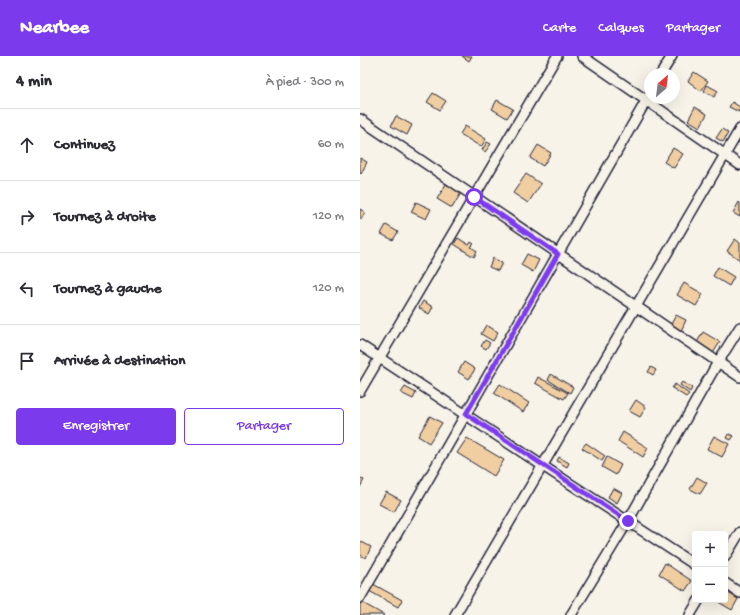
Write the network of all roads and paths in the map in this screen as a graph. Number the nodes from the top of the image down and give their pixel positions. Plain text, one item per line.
1 (557, 56) edge
2 (582, 56) edge
3 (672, 56) edge
4 (665, 68) edge
5 (644, 95) edge
6 (644, 104) edge
7 (657, 104) edge
8 (360, 119) edge
9 (740, 129) edge
10 (725, 155) junction
11 (740, 165) edge
12 (474, 197) junction
13 (558, 254) junction
14 (636, 307) junction
15 (740, 327) edge
16 (360, 345) edge
17 (380, 358) junction
18 (718, 362) junction
19 (740, 377) edge
20 (360, 391) edge
21 (466, 414) junction
22 (543, 466) junction
23 (628, 521) junction
24 (740, 532) edge
25 (728, 552) edge
26 (692, 563) edge
27 (728, 585) edge
28 (740, 593) edge
29 (360, 598) edge
30 (697, 603) edge
31 (455, 615) edge
32 (571, 615) edge
33 (690, 615) edge

1 - 12 street
2 - 5 street
3 - 4 street
6 - 13 street
7 - 10 street
8 - 12 street
9 - 10 street
10 - 11 street
10 - 14 street
12 - 13 street
12 - 17 street
13 - 14 street
13 - 21 street
14 - 18 street
14 - 22 street
15 - 18 street
16 - 17 street
17 - 20 street
17 - 21 street
18 - 19 street
18 - 23 street
21 - 22 street
21 - 29 street
22 - 23 street
22 - 31 street
23 - 26 street
23 - 32 street
24 - 25 street
27 - 28 street
30 - 33 street

